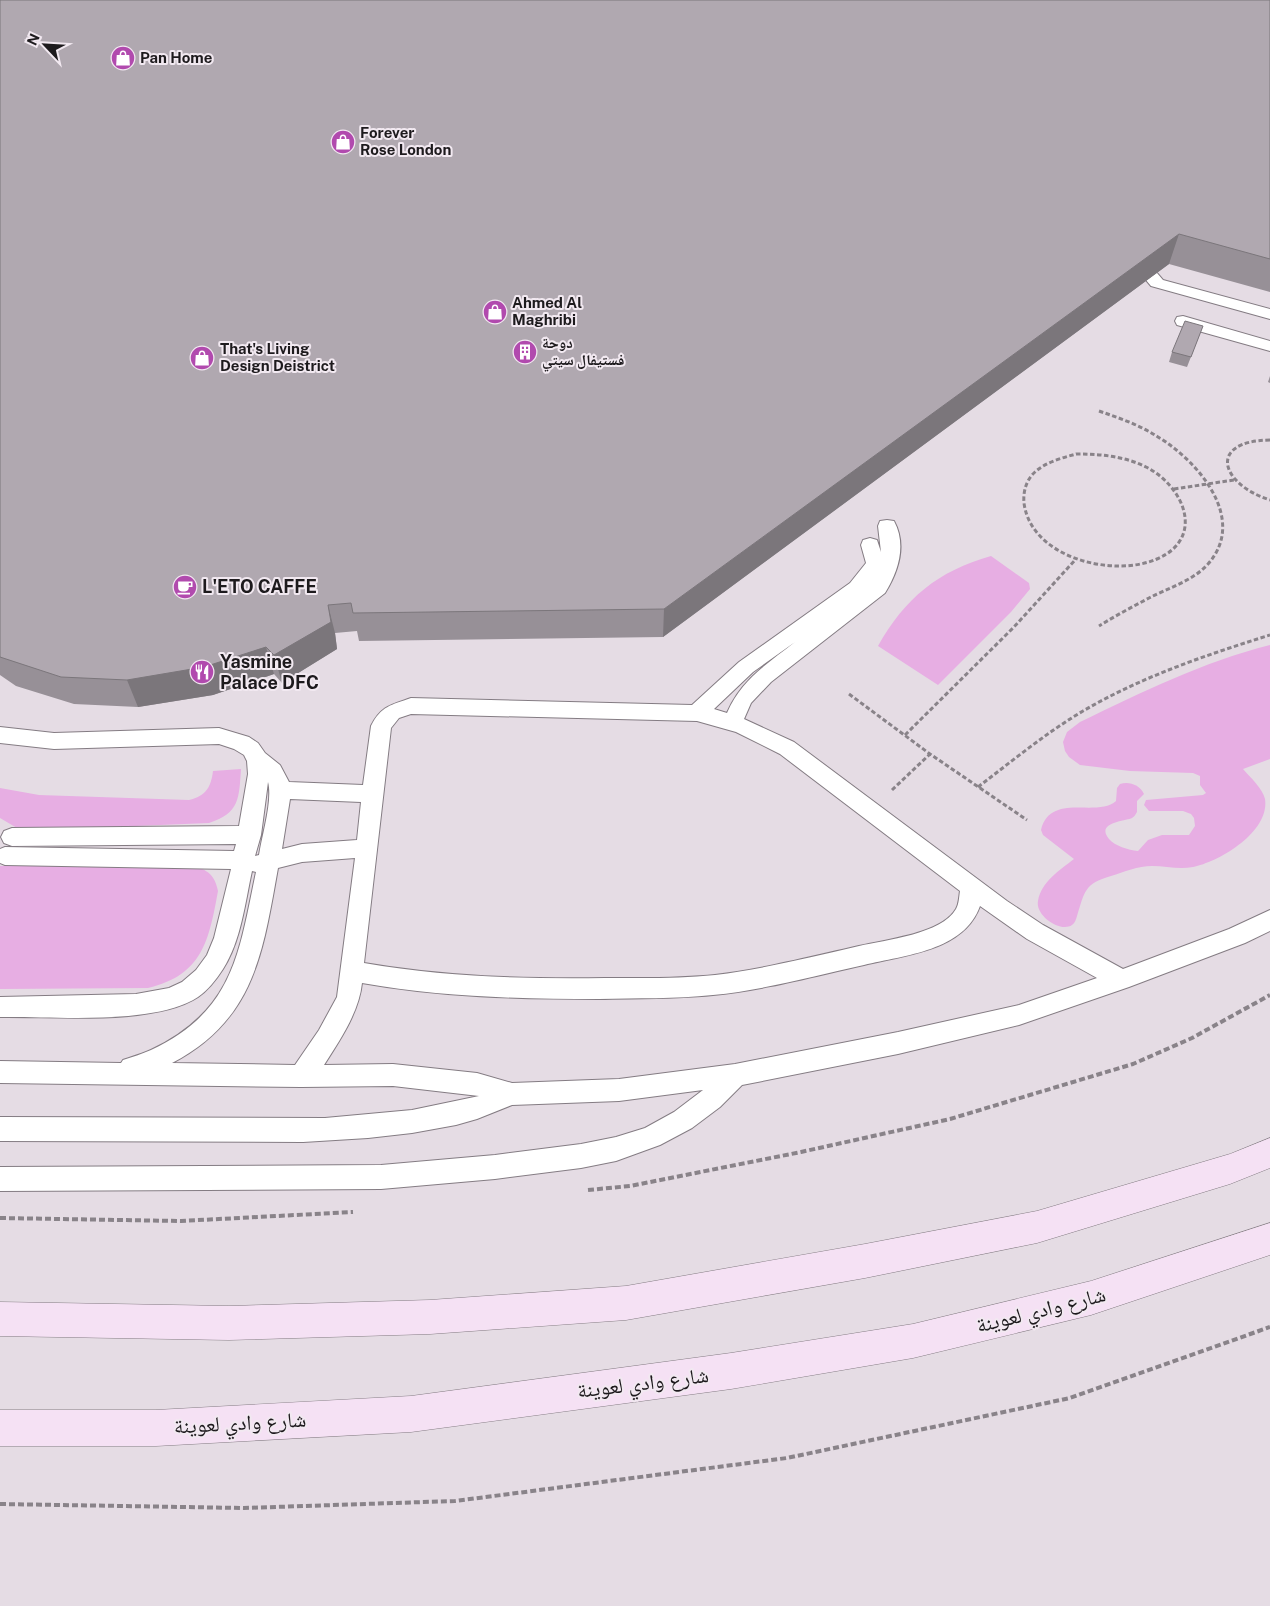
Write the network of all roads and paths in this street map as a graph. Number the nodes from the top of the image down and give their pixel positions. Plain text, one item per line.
1 (1122, 242) edge
2 (1270, 314) edge
3 (1270, 335) edge
4 (1270, 346) edge
5 (1099, 411) dead end
6 (1270, 440) edge
7 (1234, 480) junction
8 (1209, 484) junction
9 (1174, 489) junction
10 (1270, 500) edge
11 (887, 526) dead end
12 (870, 545) dead end
13 (1076, 558) junction
14 (1099, 626) dead end
15 (1270, 635) edge
16 (849, 694) dead end
17 (697, 713) junction
18 (733, 722) junction
19 (0, 735) edge
20 (905, 736) junction
21 (930, 754) junction
22 (256, 758) junction
23 (978, 786) junction
24 (280, 790) junction
25 (373, 794) junction
26 (870, 811) junction
27 (1027, 820) dead end
28 (250, 835) junction
29 (368, 848) junction
30 (270, 860) junction
31 (243, 865) junction
32 (971, 888) junction
33 (1270, 920) edge
34 (354, 971) junction
35 (1121, 980) junction
36 (0, 1007) edge
37 (0, 1072) edge
38 (116, 1072) junction
39 (735, 1075) junction
40 (302, 1076) junction
41 (512, 1094) junction
42 (0, 1129) edge
43 (1270, 1153) edge
44 (0, 1179) edge
45 (1270, 1239) edge
46 (0, 1319) edge
47 (1270, 1327) edge
48 (0, 1428) edge
49 (0, 1504) edge

1 - 2 lane
3 - 4 lane
5 - 8 path
6 - 7 path
7 - 8 path
7 - 10 path
8 - 9 path
8 - 14 path
9 - 13 path
9 - 13 path
11 - 18 lane
12 - 17 lane
13 - 20 path
15 - 23 path
16 - 20 path
17 - 18 lane
17 - 25 lane
18 - 26 lane
19 - 22 lane
20 - 21 path
21 - 23 path
21 - 26 path
22 - 24 lane
22 - 28 lane
23 - 27 path
24 - 25 lane
24 - 30 lane
25 - 29 lane
26 - 32 lane
28 - 31 lane
28 - 31 lane
29 - 30 lane
29 - 34 lane
30 - 31 lane
30 - 38 lane
31 - 36 lane
32 - 34 lane
32 - 35 lane
33 - 35 lane
34 - 40 lane
35 - 39 lane
37 - 38 lane
38 - 40 lane
39 - 41 lane
39 - 44 lane
40 - 41 lane
41 - 42 lane
43 - 46 main road
45 - 48 main road, شارع وادي لعوينة
47 - 49 path

